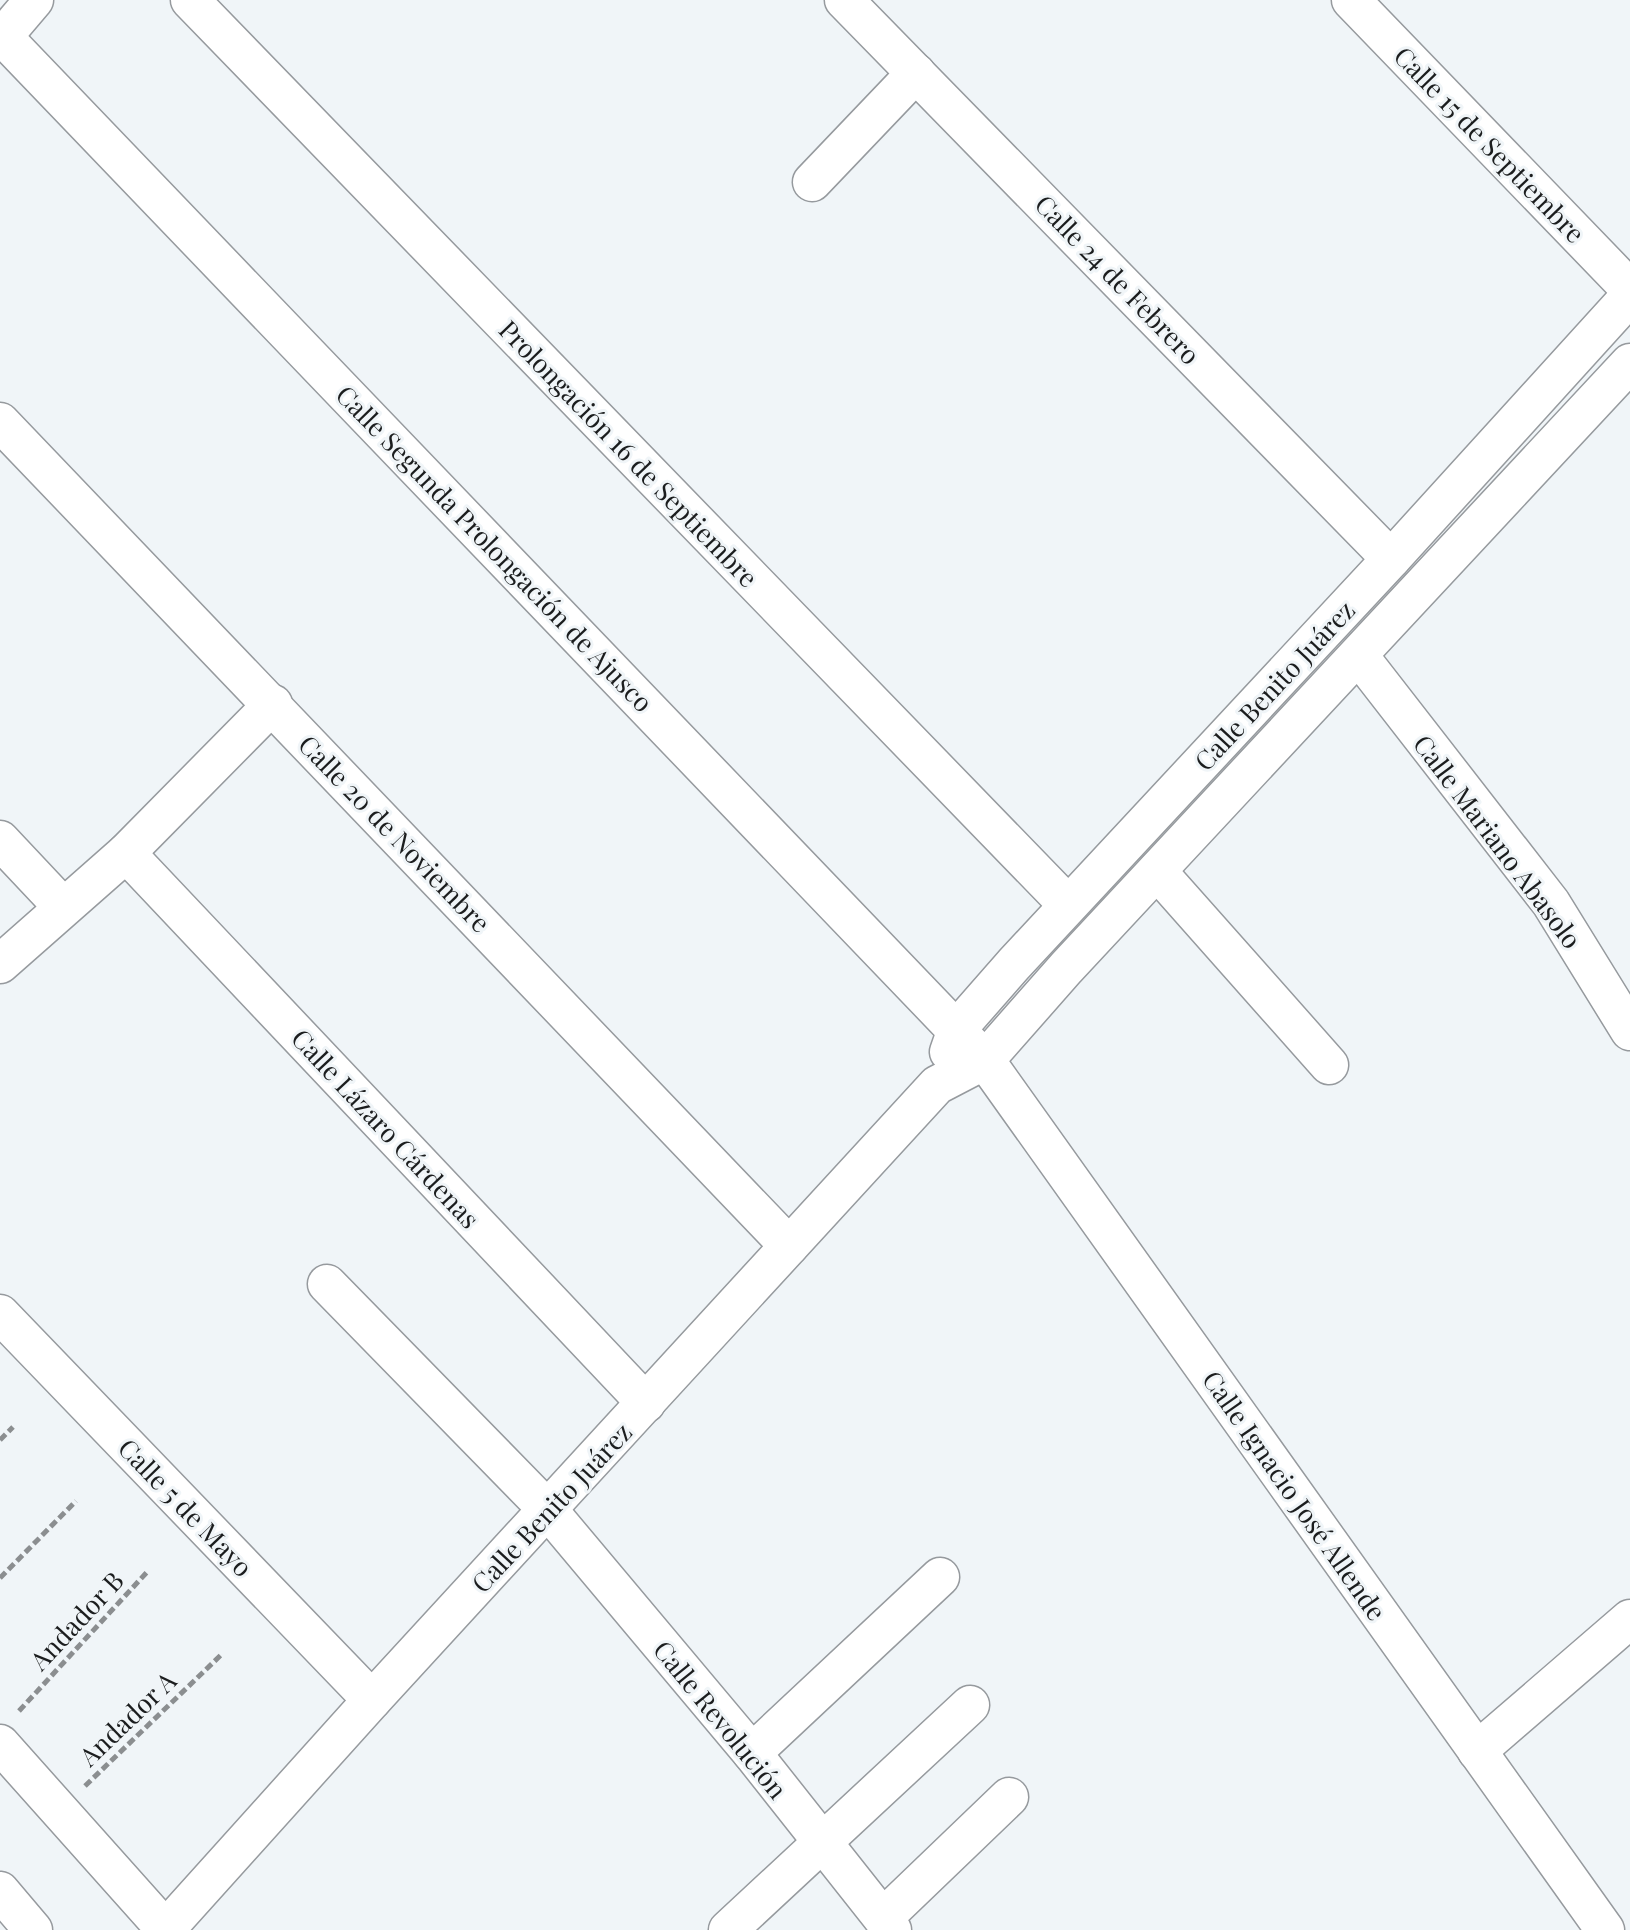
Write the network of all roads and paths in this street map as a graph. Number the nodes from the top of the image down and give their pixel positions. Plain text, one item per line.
1 (34, 0) edge
2 (190, 0) edge
3 (844, 0) edge
4 (1351, 0) edge
5 (2, 38) edge
6 (916, 73) junction
7 (812, 182) dead end
8 (1630, 289) edge
9 (1630, 296) edge
10 (1630, 363) edge
11 (0, 422) edge
12 (1391, 559) junction
13 (1359, 656) junction
14 (273, 704) junction
15 (0, 840) edge
16 (126, 853) junction
17 (1157, 871) junction
18 (1068, 905) junction
19 (63, 907) junction
20 (0, 964) edge
21 (957, 1029) junction
22 (1630, 1031) edge
23 (985, 1060) junction
24 (1329, 1065) dead end
25 (937, 1085) junction
26 (789, 1246) junction
27 (327, 1284) dead end
28 (0, 1314) edge
29 (646, 1403) junction
30 (13, 1427) dead end
31 (0, 1440) edge
32 (76, 1501) dead end
33 (548, 1510) junction
34 (148, 1571) dead end
35 (940, 1577) dead end
36 (0, 1578) edge
37 (1630, 1619) edge
38 (222, 1654) dead end
39 (372, 1700) junction
40 (970, 1705) dead end
41 (5, 1732) edge
42 (1477, 1751) junction
43 (752, 1753) junction
44 (1009, 1797) dead end
45 (60, 1810) junction
46 (821, 1844) junction
47 (0, 1891) edge
48 (888, 1924) edge
49 (33, 1930) edge
50 (166, 1930) edge
51 (728, 1930) edge
52 (1605, 1930) edge

1 - 5 street
2 - 18 street, Prolongación 16 de Septiembre
3 - 6 street, Calle 24 de Febrero
4 - 8 street, Calle 15 de Septiembre
5 - 21 street, Calle Segunda Prolongación de Ajusco
6 - 7 street
6 - 12 street, Calle 24 de Febrero
9 - 12 street, Calle Benito Juárez
10 - 13 street, Calle Benito Juárez
11 - 14 street, Calle 20 de Noviembre
12 - 18 street, Calle Benito Juárez
13 - 17 street, Calle Benito Juárez
13 - 22 street, Calle Mariano Abasolo
14 - 16 street
14 - 26 street, Calle 20 de Noviembre
15 - 19 street
16 - 19 street
16 - 29 street, Calle Lázaro Cárdenas
17 - 23 street, Calle Benito Juárez
17 - 24 street
18 - 21 street, Calle Benito Juárez
19 - 20 street
21 - 23 street, Calle Segunda Prolongación de Ajusco
21 - 25 street, Calle Benito Juárez
23 - 25 street, Calle Benito Juárez
23 - 42 street, Calle Ignacio José Allende
25 - 26 street, Calle Benito Juárez
26 - 29 street, Calle Benito Juárez
27 - 33 street, Calle Revolución
28 - 39 street, Calle 5 de Mayo
29 - 33 street, Calle Benito Juárez
30 - 31 path
32 - 36 path
33 - 39 street, Calle Benito Juárez
33 - 43 street, Calle Revolución
34 - 41 path, Andador B
35 - 43 street
37 - 42 street
38 - 45 path, Andador A
39 - 50 street, Calle Benito Juárez
40 - 46 street
41 - 45 street
42 - 52 street, Calle Ignacio José Allende
43 - 46 street, Calle Revolución
44 - 48 street
45 - 50 street
46 - 48 street, Calle Revolución
46 - 51 street
47 - 49 street

